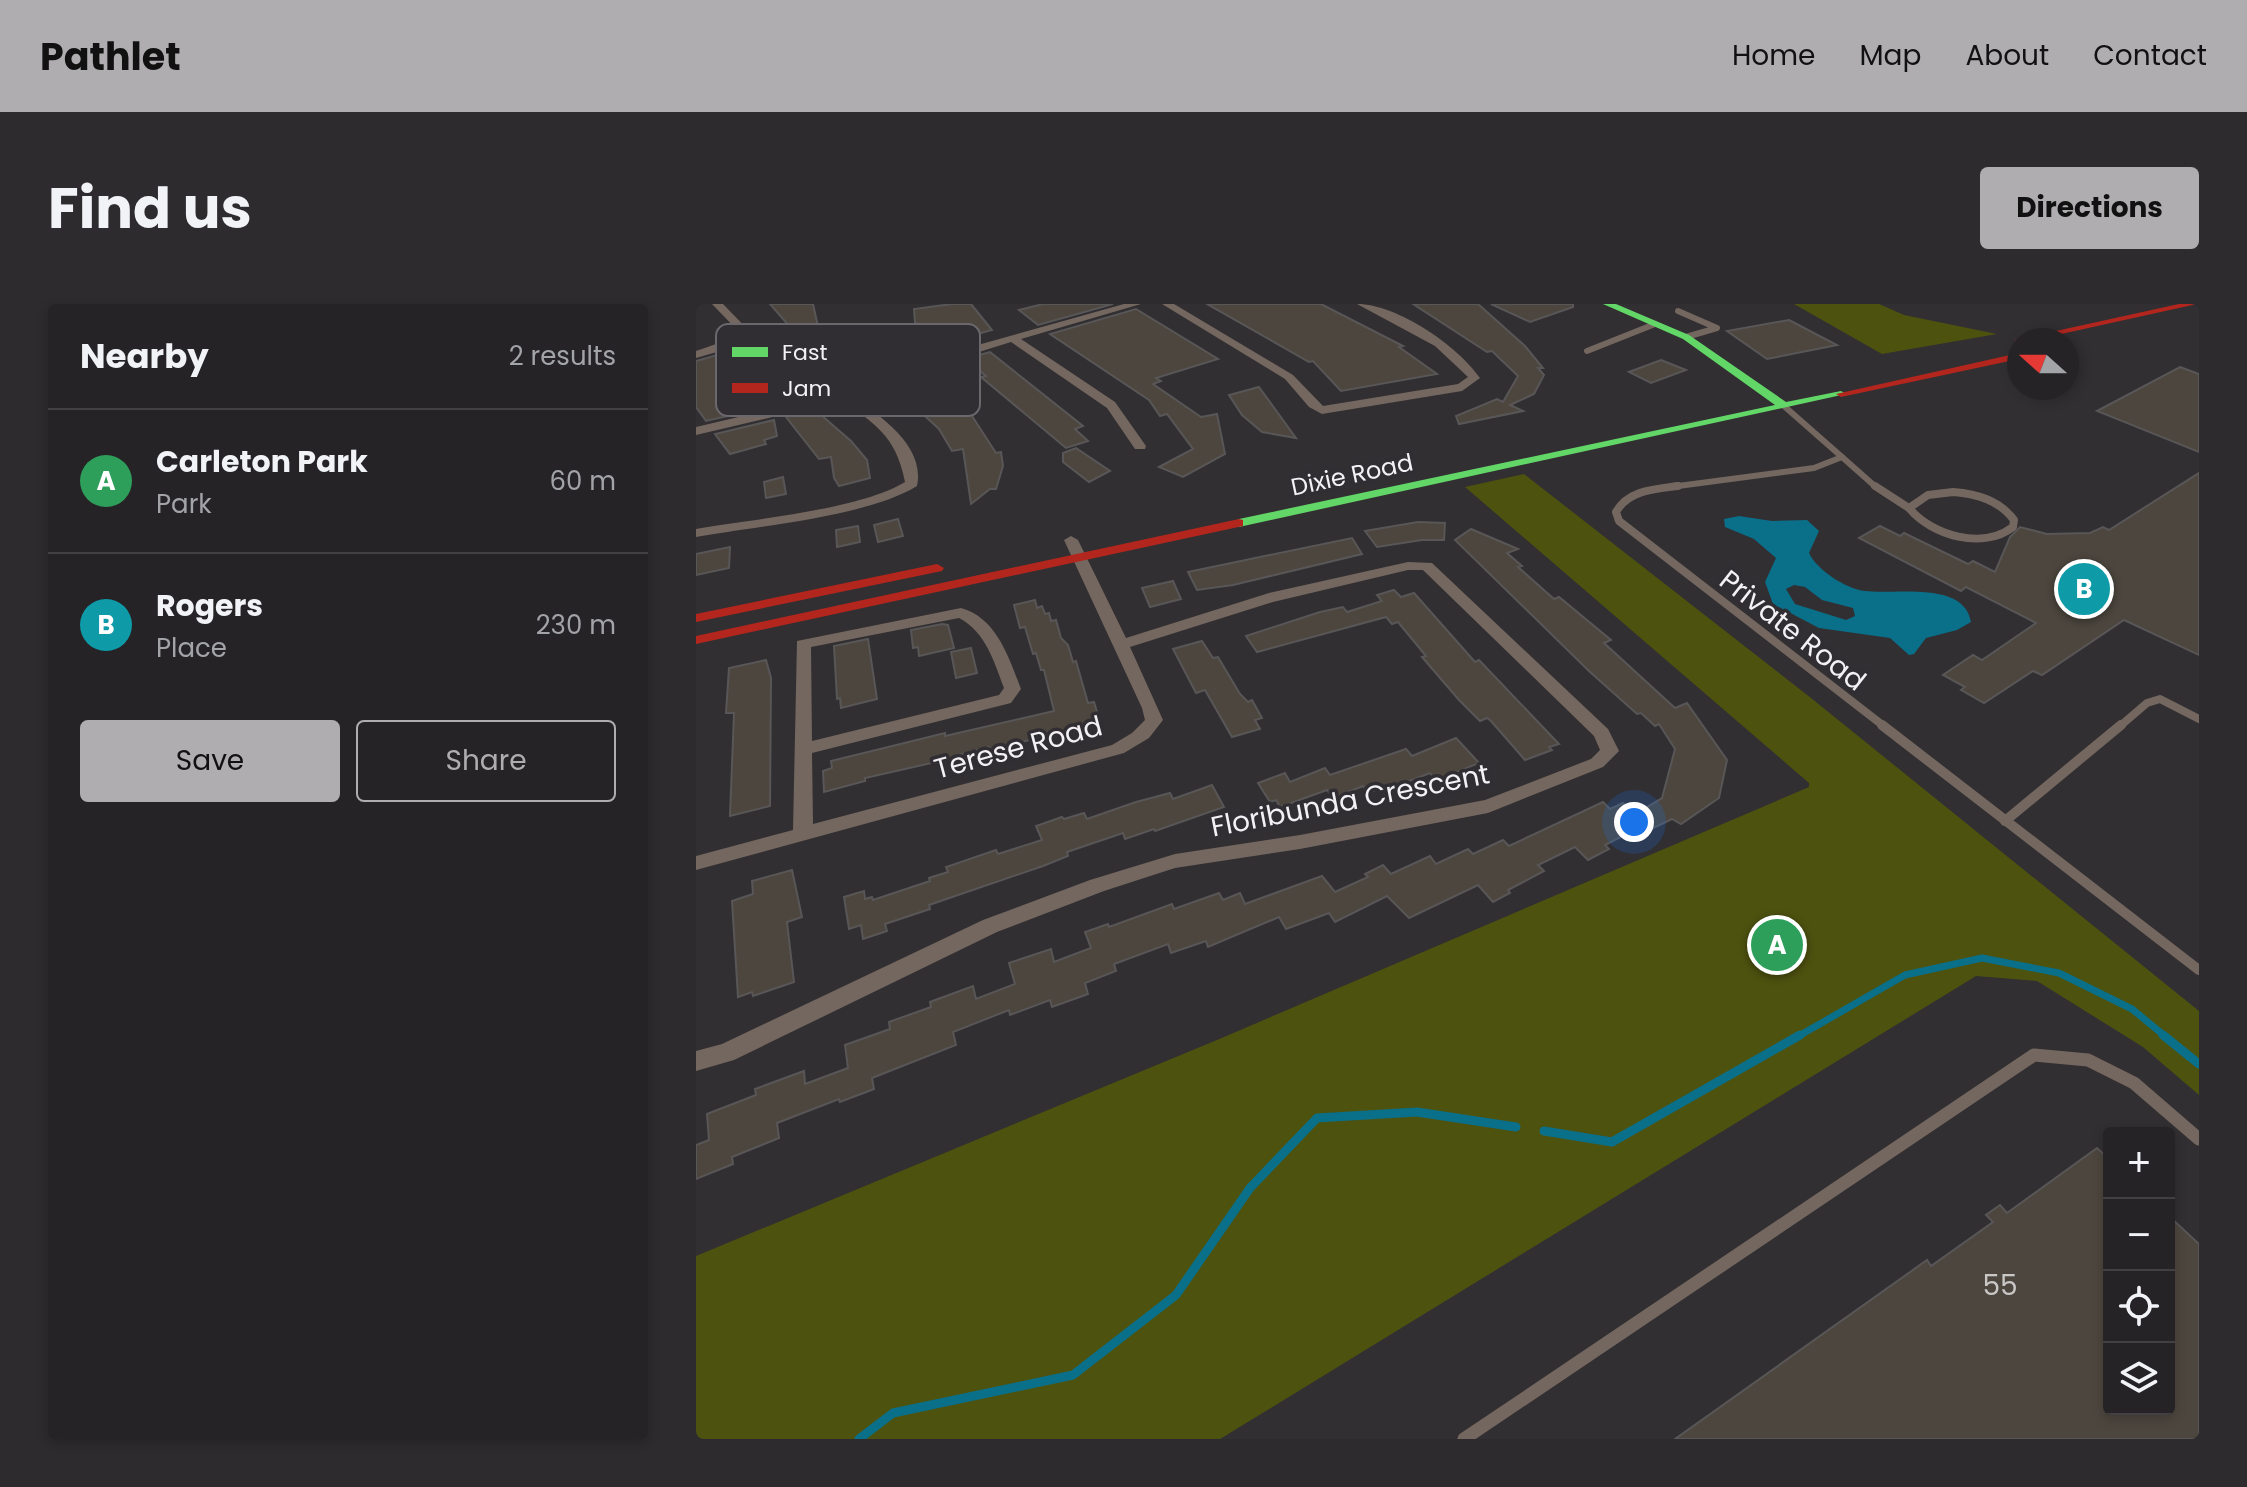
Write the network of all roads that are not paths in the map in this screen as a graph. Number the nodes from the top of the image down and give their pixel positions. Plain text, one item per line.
1 (717, 304) edge
2 (1136, 304) edge
3 (1167, 304) edge
4 (1362, 304) edge
5 (1608, 304) edge
6 (2192, 304) edge
7 (1678, 311) dead end
8 (2199, 317) edge
9 (737, 324) edge
10 (1655, 324) junction
11 (2077, 328) edge
12 (1686, 337) junction
13 (1012, 338) junction
14 (2007, 343) edge
15 (2079, 343) edge
16 (980, 348) edge
17 (716, 349) edge
18 (1587, 351) dead end
19 (696, 355) edge
20 (2007, 359) edge
21 (1767, 393) junction
22 (1784, 406) junction
23 (760, 416) edge
24 (871, 416) edge
25 (696, 431) edge
26 (1140, 446) dead end
27 (1842, 457) junction
28 (1252, 501) dead end
29 (1909, 508) junction
30 (696, 533) edge
31 (1070, 540) dead end
32 (1079, 558) junction
33 (961, 562) dead end
34 (696, 618) edge
35 (696, 640) edge
36 (1119, 645) junction
37 (2199, 719) edge
38 (803, 749) junction
39 (2005, 821) junction
40 (803, 835) junction
41 (696, 863) edge
42 (2199, 970) edge
43 (696, 1061) edge
44 (2199, 1139) edge
45 (1464, 1439) edge

1 - 9 street
2 - 13 street
3 - 4 street
5 - 10 main road
6 - 11 main road, Dixie Road
7 - 12 lane
8 - 15 main road
10 - 12 main road
10 - 18 lane
12 - 21 main road
13 - 16 street
13 - 26 street
14 - 21 main road, Dixie Road
17 - 19 street
20 - 22 main road, Dixie Road
21 - 22 main road
21 - 28 main road, Dixie Road
22 - 27 lane
22 - 32 main road, Dixie Road
23 - 25 street
24 - 30 street
27 - 29 lane
27 - 39 lane, Private Road
29 - 29 lane
31 - 32 street, Terese Road
32 - 35 main road, Dixie Road
32 - 36 street, Terese Road
33 - 34 main road
36 - 40 street, Terese Road
36 - 43 street, Floribunda Crescent
37 - 39 lane
38 - 38 street
38 - 40 street
39 - 42 lane, Private Road
40 - 41 street, Terese Road
44 - 45 lane

